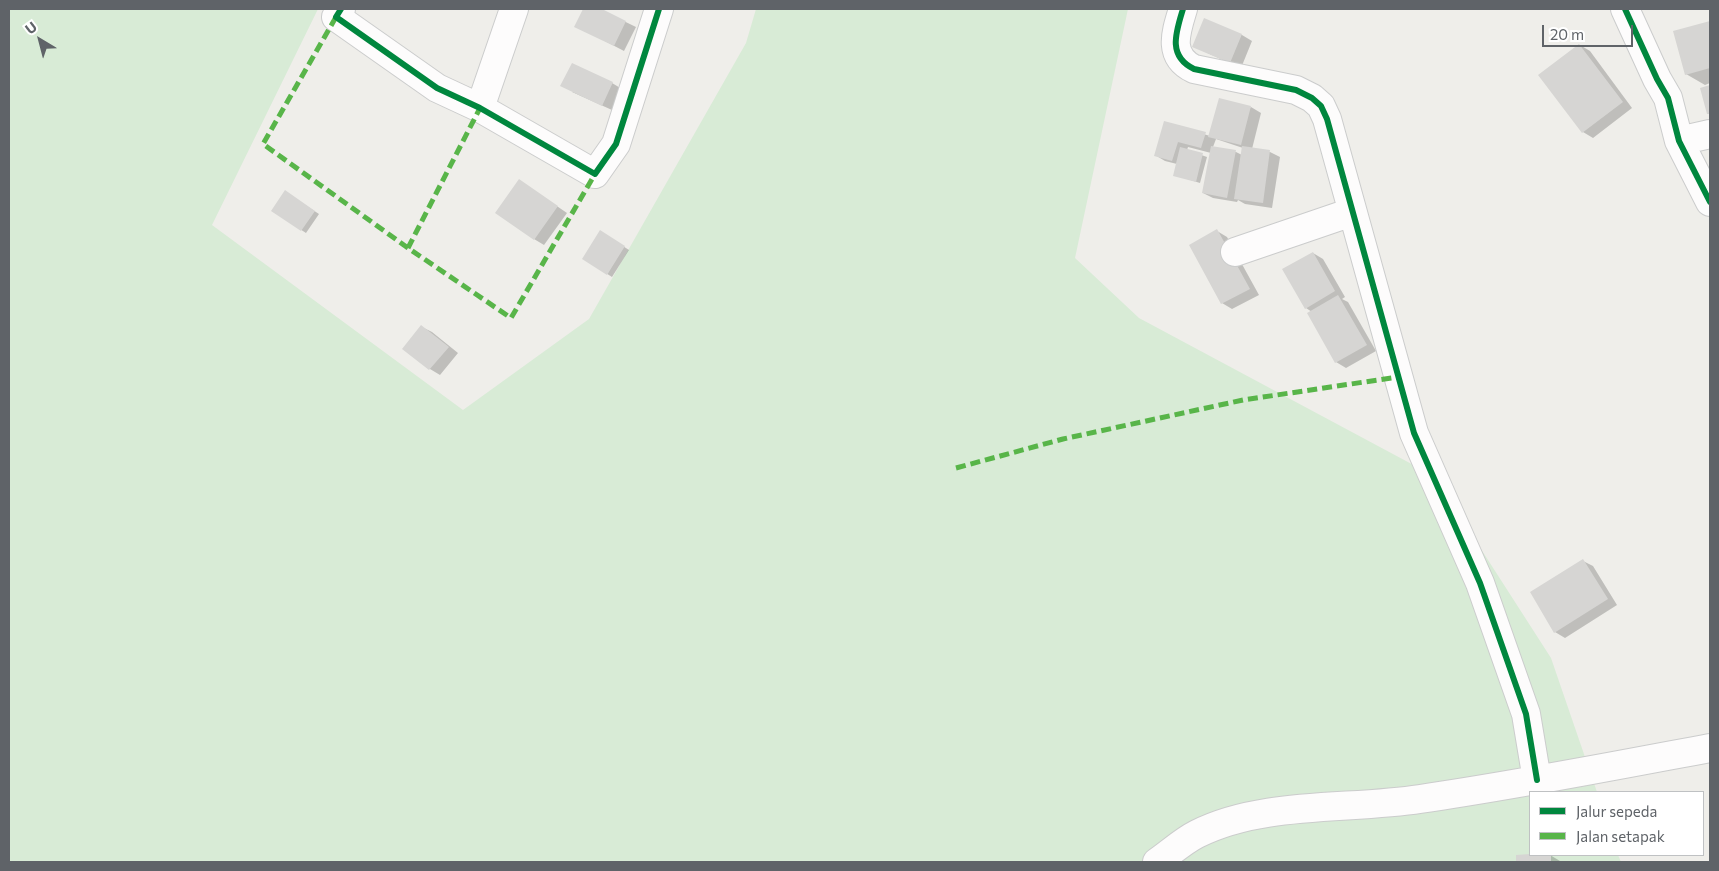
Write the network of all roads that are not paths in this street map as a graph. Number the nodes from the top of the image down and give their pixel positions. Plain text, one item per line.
1 (341, 9) edge
2 (514, 9) edge
3 (659, 9) edge
4 (1183, 9) edge
5 (1626, 9) edge
6 (480, 108) junction
7 (1710, 134) edge
8 (1679, 141) junction
9 (1710, 202) edge
10 (1352, 212) junction
11 (1235, 252) dead end
12 (1710, 748) edge
13 (1538, 780) junction
14 (1157, 862) edge

1 - 6 street
2 - 6 street
3 - 6 street
4 - 10 street
5 - 8 street
7 - 8 street
8 - 9 street
10 - 11 street
10 - 13 street
12 - 13 street
13 - 14 street

